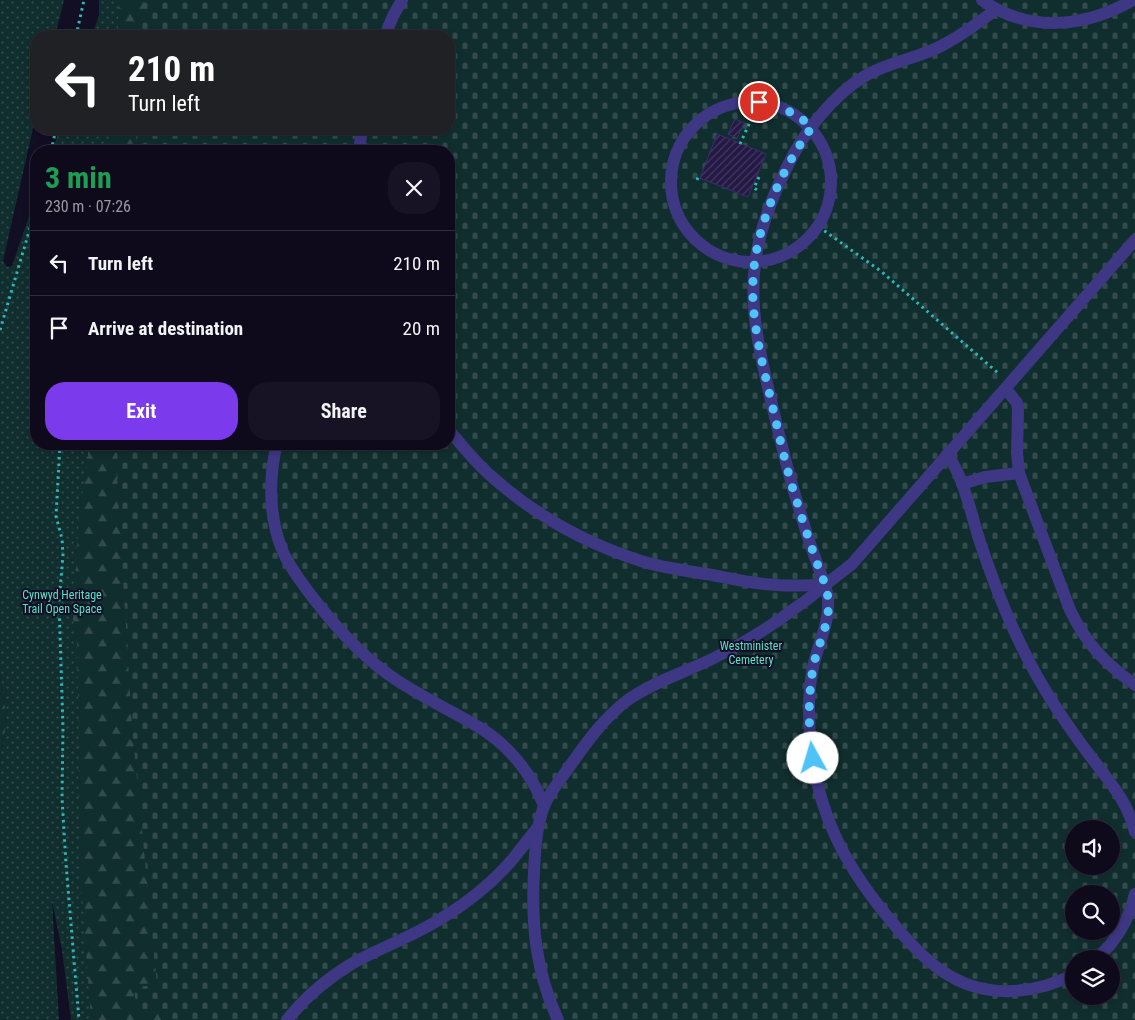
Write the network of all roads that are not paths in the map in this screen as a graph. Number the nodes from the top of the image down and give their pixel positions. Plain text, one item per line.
1 (402, 0) edge
2 (982, 0) edge
3 (1133, 0) edge
4 (995, 10) junction
5 (387, 30) edge
6 (812, 127) junction
7 (1135, 240) edge
8 (755, 262) junction
9 (1008, 386) junction
10 (455, 437) edge
11 (275, 450) edge
12 (947, 454) junction
13 (1019, 473) junction
14 (962, 484) junction
15 (825, 584) junction
16 (1135, 685) edge
17 (544, 806) junction
18 (538, 827) junction
19 (1135, 832) edge
20 (1135, 894) edge
21 (1105, 950) edge
22 (1065, 979) edge
23 (287, 1020) edge
24 (558, 1020) edge

1 - 5 lane
2 - 4 lane
3 - 4 lane
4 - 6 lane
6 - 8 lane
6 - 8 lane
6 - 8 lane
7 - 9 lane
8 - 15 lane
9 - 12 lane
9 - 13 lane
10 - 15 lane
11 - 17 lane
12 - 14 lane
12 - 15 lane
13 - 14 lane
13 - 16 lane
14 - 19 lane
15 - 17 lane
15 - 22 lane
17 - 18 lane
18 - 23 lane
18 - 24 lane
20 - 21 lane

